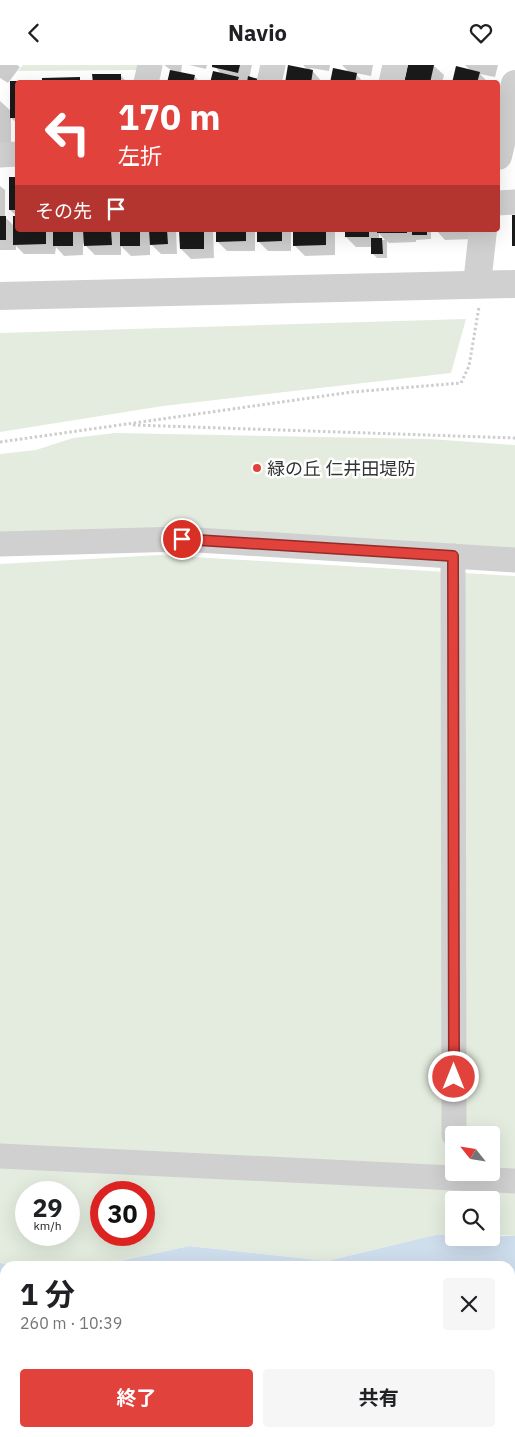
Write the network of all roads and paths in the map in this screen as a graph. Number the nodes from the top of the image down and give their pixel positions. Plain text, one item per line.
1 (150, 65) edge
2 (272, 65) edge
3 (395, 65) edge
4 (147, 80) edge
5 (269, 80) edge
6 (392, 80) edge
7 (515, 83) edge
8 (500, 143) edge
9 (0, 155) edge
10 (15, 155) edge
11 (515, 202) edge
12 (500, 203) edge
13 (483, 232) edge
14 (477, 284) junction
15 (515, 284) edge
16 (0, 296) edge
17 (123, 425) junction
18 (515, 438) edge
19 (0, 442) edge
20 (0, 544) edge
21 (453, 556) junction
22 (515, 560) edge
23 (454, 1126) edge
24 (0, 1156) edge
25 (445, 1175) edge
26 (500, 1180) edge
27 (515, 1181) edge

1 - 4 street
2 - 5 street
3 - 6 street
7 - 8 street
9 - 10 street
11 - 12 street
13 - 14 street
14 - 15 street
14 - 16 street
14 - 17 path
17 - 18 path
17 - 19 path
20 - 21 street
21 - 22 street
21 - 23 street
24 - 25 street
26 - 27 street

